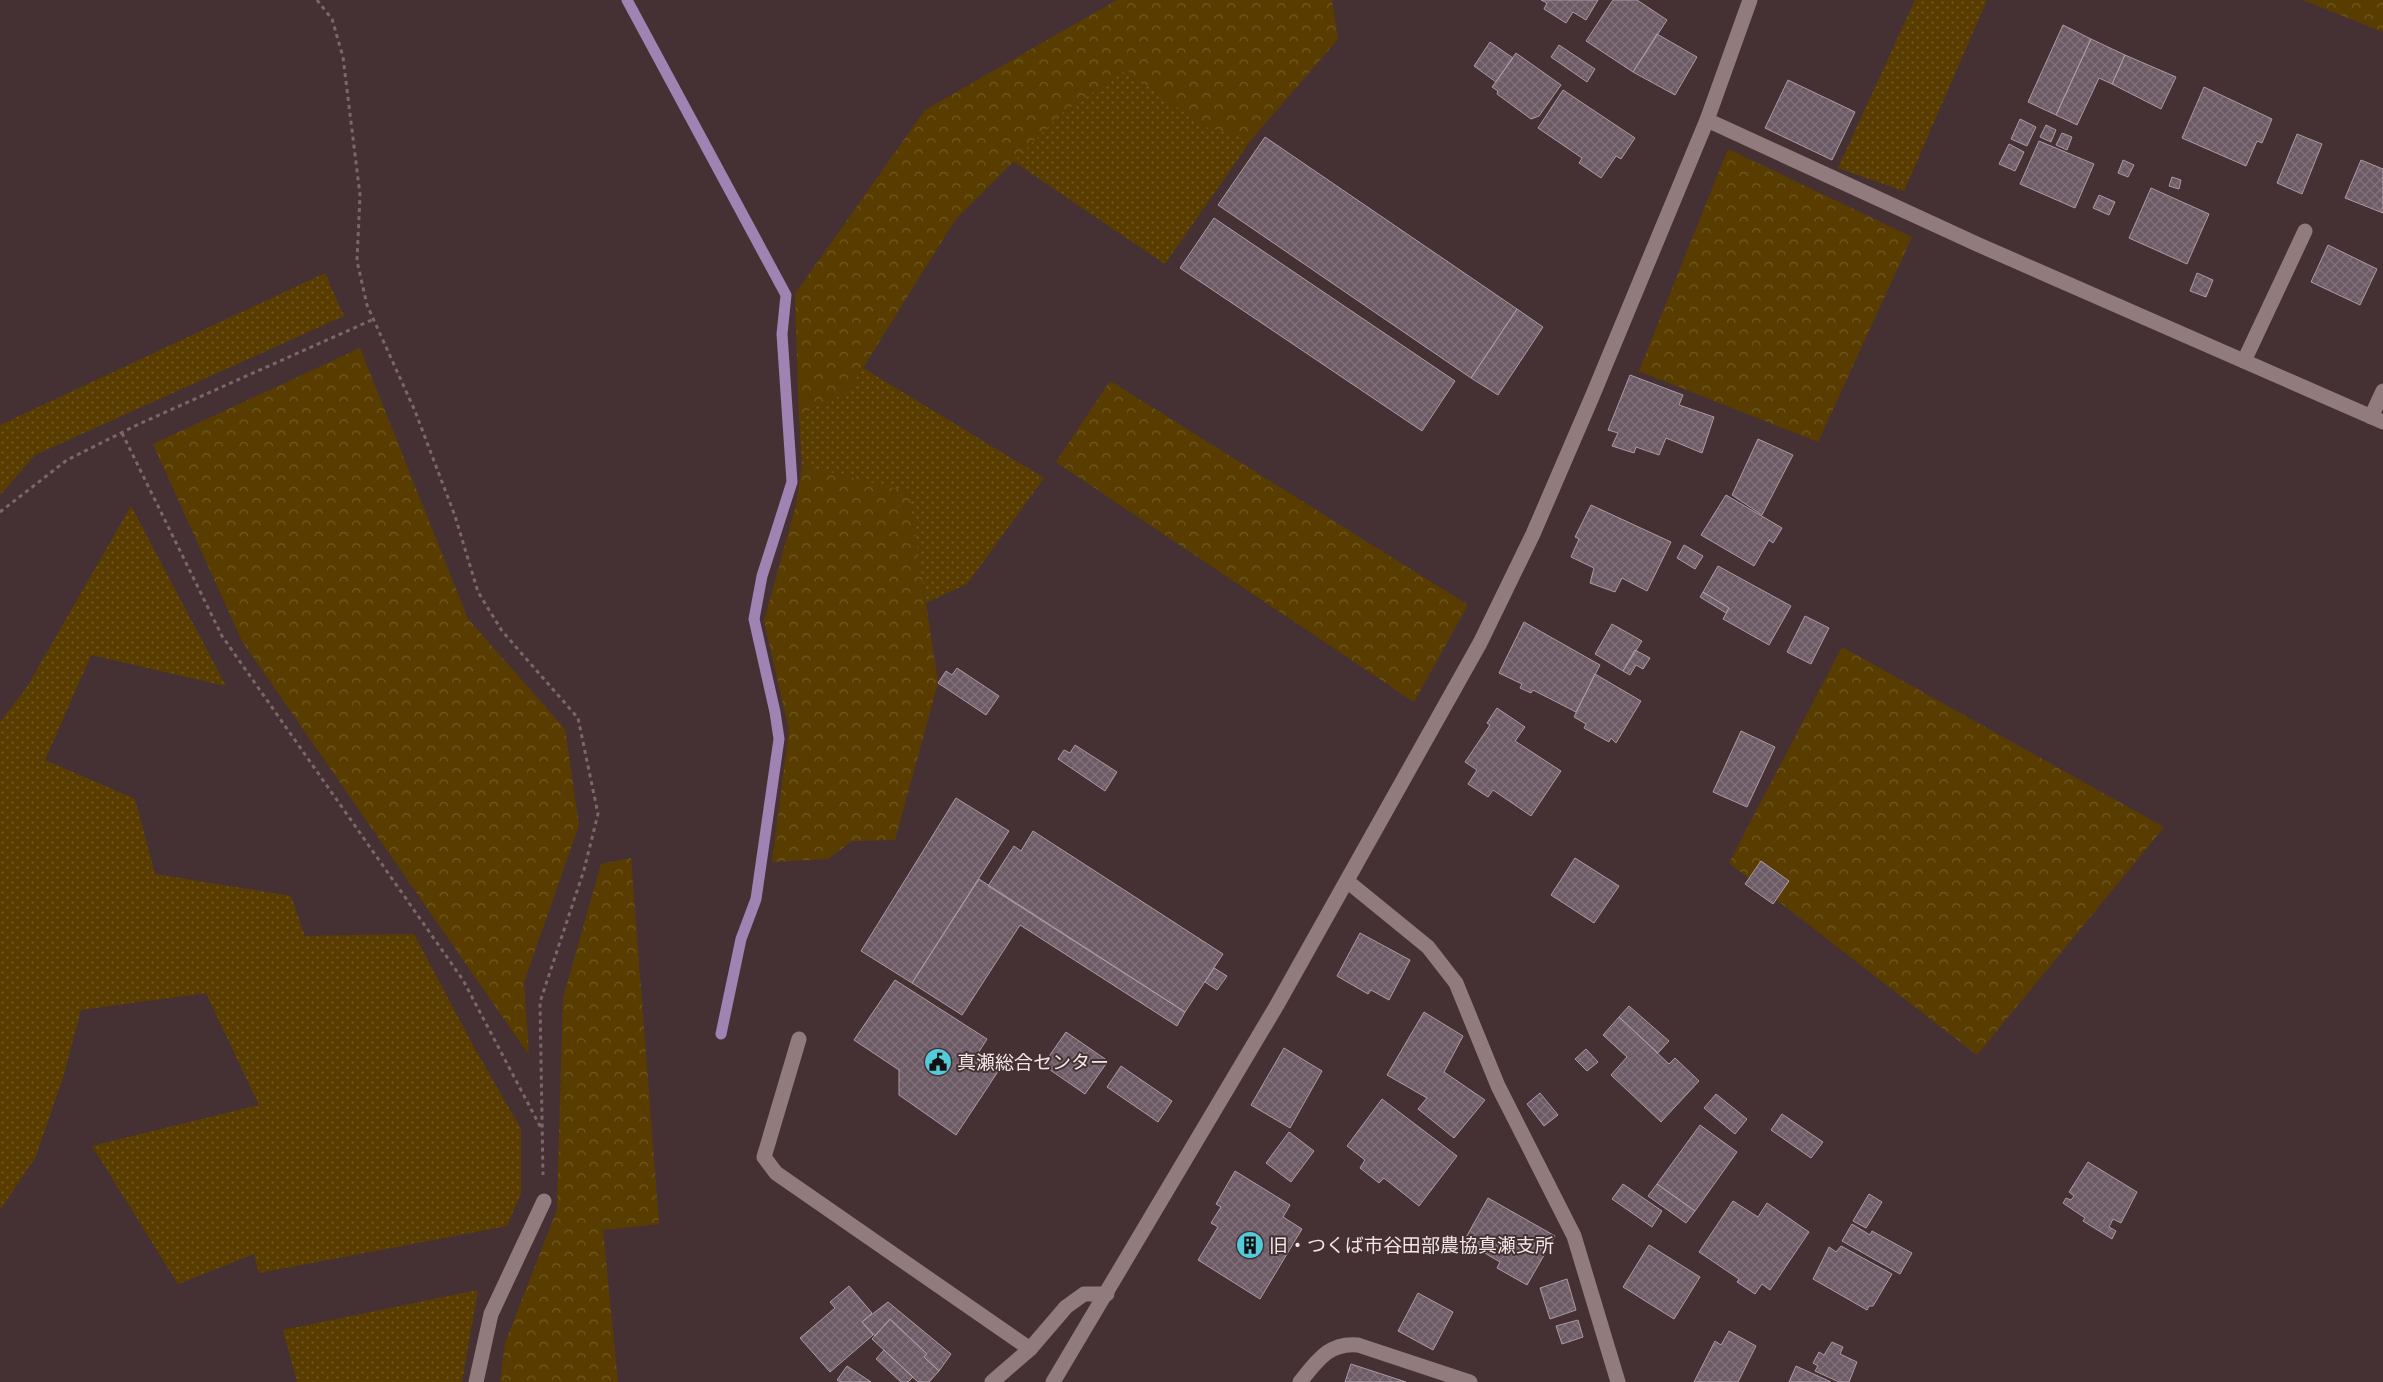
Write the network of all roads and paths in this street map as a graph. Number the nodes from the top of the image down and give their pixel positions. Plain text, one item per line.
1 (317, 0) edge
2 (1750, 0) edge
3 (1707, 120) junction
4 (2305, 231) dead end
5 (374, 319) junction
6 (2244, 361) junction
7 (2383, 391) edge
8 (2377, 420) edge
9 (122, 433) junction
10 (0, 512) edge
11 (1347, 881) junction
12 (799, 1039) dead end
13 (542, 1130) junction
14 (544, 1201) joint
15 (1107, 1294) junction
16 (1030, 1349) junction
17 (476, 1382) edge
18 (992, 1382) edge
19 (1053, 1382) edge
20 (1300, 1382) edge
21 (1470, 1382) edge
22 (1618, 1382) edge

1 - 5 path
2 - 3 street
3 - 6 street
3 - 11 street
4 - 6 street
5 - 9 path
5 - 13 path
6 - 8 street
7 - 8 street
9 - 10 path
9 - 13 path
11 - 15 street
11 - 22 street
12 - 16 street
13 - 14 path
14 - 17 street
15 - 16 street
15 - 19 street
16 - 18 street
20 - 21 street

